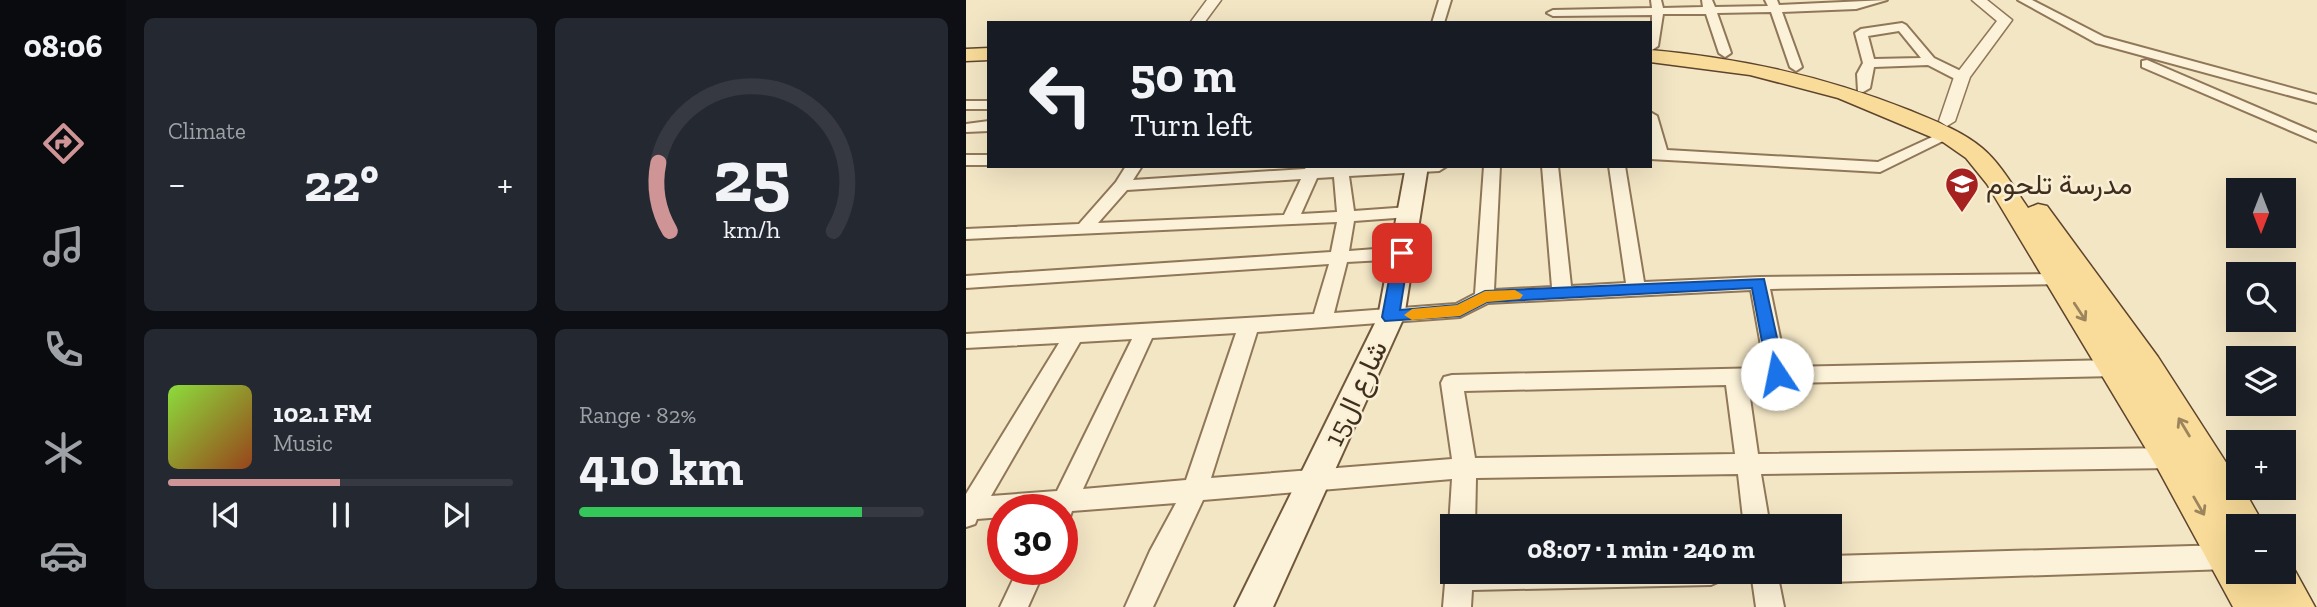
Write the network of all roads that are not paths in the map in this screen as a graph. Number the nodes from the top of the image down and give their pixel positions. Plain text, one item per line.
1 (1214, 0) edge
2 (1445, 0) edge
3 (1550, 0) edge
4 (1606, 0) edge
5 (1656, 0) edge
6 (1881, 0) edge
7 (1979, 0) edge
8 (2024, 0) edge
9 (1773, 5) edge
10 (1708, 6) edge
11 (1658, 13) junction
12 (1551, 18) edge
13 (1607, 18) edge
14 (1198, 21) edge
15 (1439, 21) edge
16 (1652, 45) edge
17 (2129, 47) junction
18 (1652, 50) edge
19 (1652, 50) edge
20 (1724, 53) junction
21 (987, 54) edge
22 (966, 55) edge
23 (1930, 61) junction
24 (966, 63) edge
25 (987, 63) edge
26 (1796, 67) junction
27 (1866, 76) junction
28 (1962, 77) junction
29 (2317, 99) edge
30 (966, 105) edge
31 (987, 105) edge
32 (987, 126) edge
33 (966, 128) edge
34 (1947, 128) junction
35 (1652, 131) edge
36 (2317, 138) edge
37 (1655, 154) edge
38 (987, 159) edge
39 (966, 160) edge
40 (1133, 168) edge
41 (1410, 168) edge
42 (1424, 168) edge
43 (1492, 168) edge
44 (1550, 168) edge
45 (1617, 168) edge
46 (1312, 171) edge
47 (1340, 173) junction
48 (1122, 185) junction
49 (1409, 212) junction
50 (1346, 216) junction
51 (1290, 220) junction
52 (1083, 230) junction
53 (966, 234) edge
54 (1402, 253) junction
55 (1339, 259) junction
56 (2059, 279) junction
57 (966, 282) edge
58 (1759, 283) junction
59 (1636, 288) junction
60 (1562, 293) junction
61 (1485, 296) junction
62 (1391, 317) junction
63 (1322, 321) junction
64 (1249, 325) junction
65 (1146, 330) junction
66 (1074, 335) junction
67 (966, 341) edge
68 (2116, 368) junction
69 (1777, 374) junction
70 (1736, 377) junction
71 (2171, 458) junction
72 (1746, 462) junction
73 (1465, 468) junction
74 (1314, 479) junction
75 (1195, 491) junction
76 (1068, 494) edge
77 (1078, 503) edge
78 (987, 511) edge
79 (968, 513) edge
80 (1463, 514) edge
81 (1755, 514) edge
82 (2238, 514) edge
83 (2226, 554) edge
84 (2226, 557) edge
85 (1842, 569) edge
86 (1458, 584) edge
87 (1766, 584) edge
88 (2243, 584) edge
89 (2280, 584) edge
90 (1024, 585) edge
91 (1014, 607) edge
92 (1139, 607) edge
93 (1254, 607) edge
94 (1457, 607) edge
95 (1770, 607) edge
96 (2256, 607) edge
97 (2294, 607) edge

1 - 14 street
2 - 15 street
3 - 12 street
4 - 13 street
5 - 11 street
6 - 9 street
7 - 28 street
8 - 17 street
9 - 10 street
9 - 26 street
10 - 11 street
10 - 20 street
11 - 13 street
11 - 16 street
12 - 13 street
17 - 29 street
17 - 36 street
18 - 20 main road
19 - 34 main road
20 - 26 main road
21 - 22 main road
23 - 27 street
23 - 27 street
23 - 28 street
24 - 25 main road
26 - 27 main road
27 - 34 main road
28 - 34 street
30 - 31 street
32 - 33 street
34 - 37 street
34 - 56 main road
82 -> 34 main road
35 - 37 street
38 - 39 street
40 - 48 street
41 - 47 street
42 - 49 main road, شارع ال15
43 - 61 street
44 - 60 street
45 - 59 street
46 - 47 street
46 - 48 street
46 - 51 street
47 - 50 street
48 - 52 street
49 - 50 street
49 - 54 main road, شارع ال15
50 - 51 street
50 - 55 street
51 - 52 street
52 - 53 street
54 - 55 street
54 - 62 main road, شارع ال15
55 - 57 street
55 - 63 street
56 - 58 street
56 -> 68 main road
58 - 59 street
58 - 69 street
59 - 60 street
60 - 61 street
61 - 62 street
62 - 63 street
62 - 74 main road, شارع ال15
63 - 64 street
64 - 65 street
64 - 75 street
65 - 66 street
65 - 76 street
66 - 67 street
66 - 79 street
68 - 69 street
68 - 71 main road
69 - 70 street
70 - 72 street
70 - 73 street
71 - 72 street
71 -> 83 main road
72 - 73 street
72 - 81 street
73 - 74 street
73 - 80 street
74 - 75 street
74 - 93 main road, شارع ال15
75 - 77 street
75 - 92 street
78 - 79 street
84 - 85 street
86 - 94 street
87 - 95 street
88 - 96 main road
89 - 97 main road
90 - 91 street

